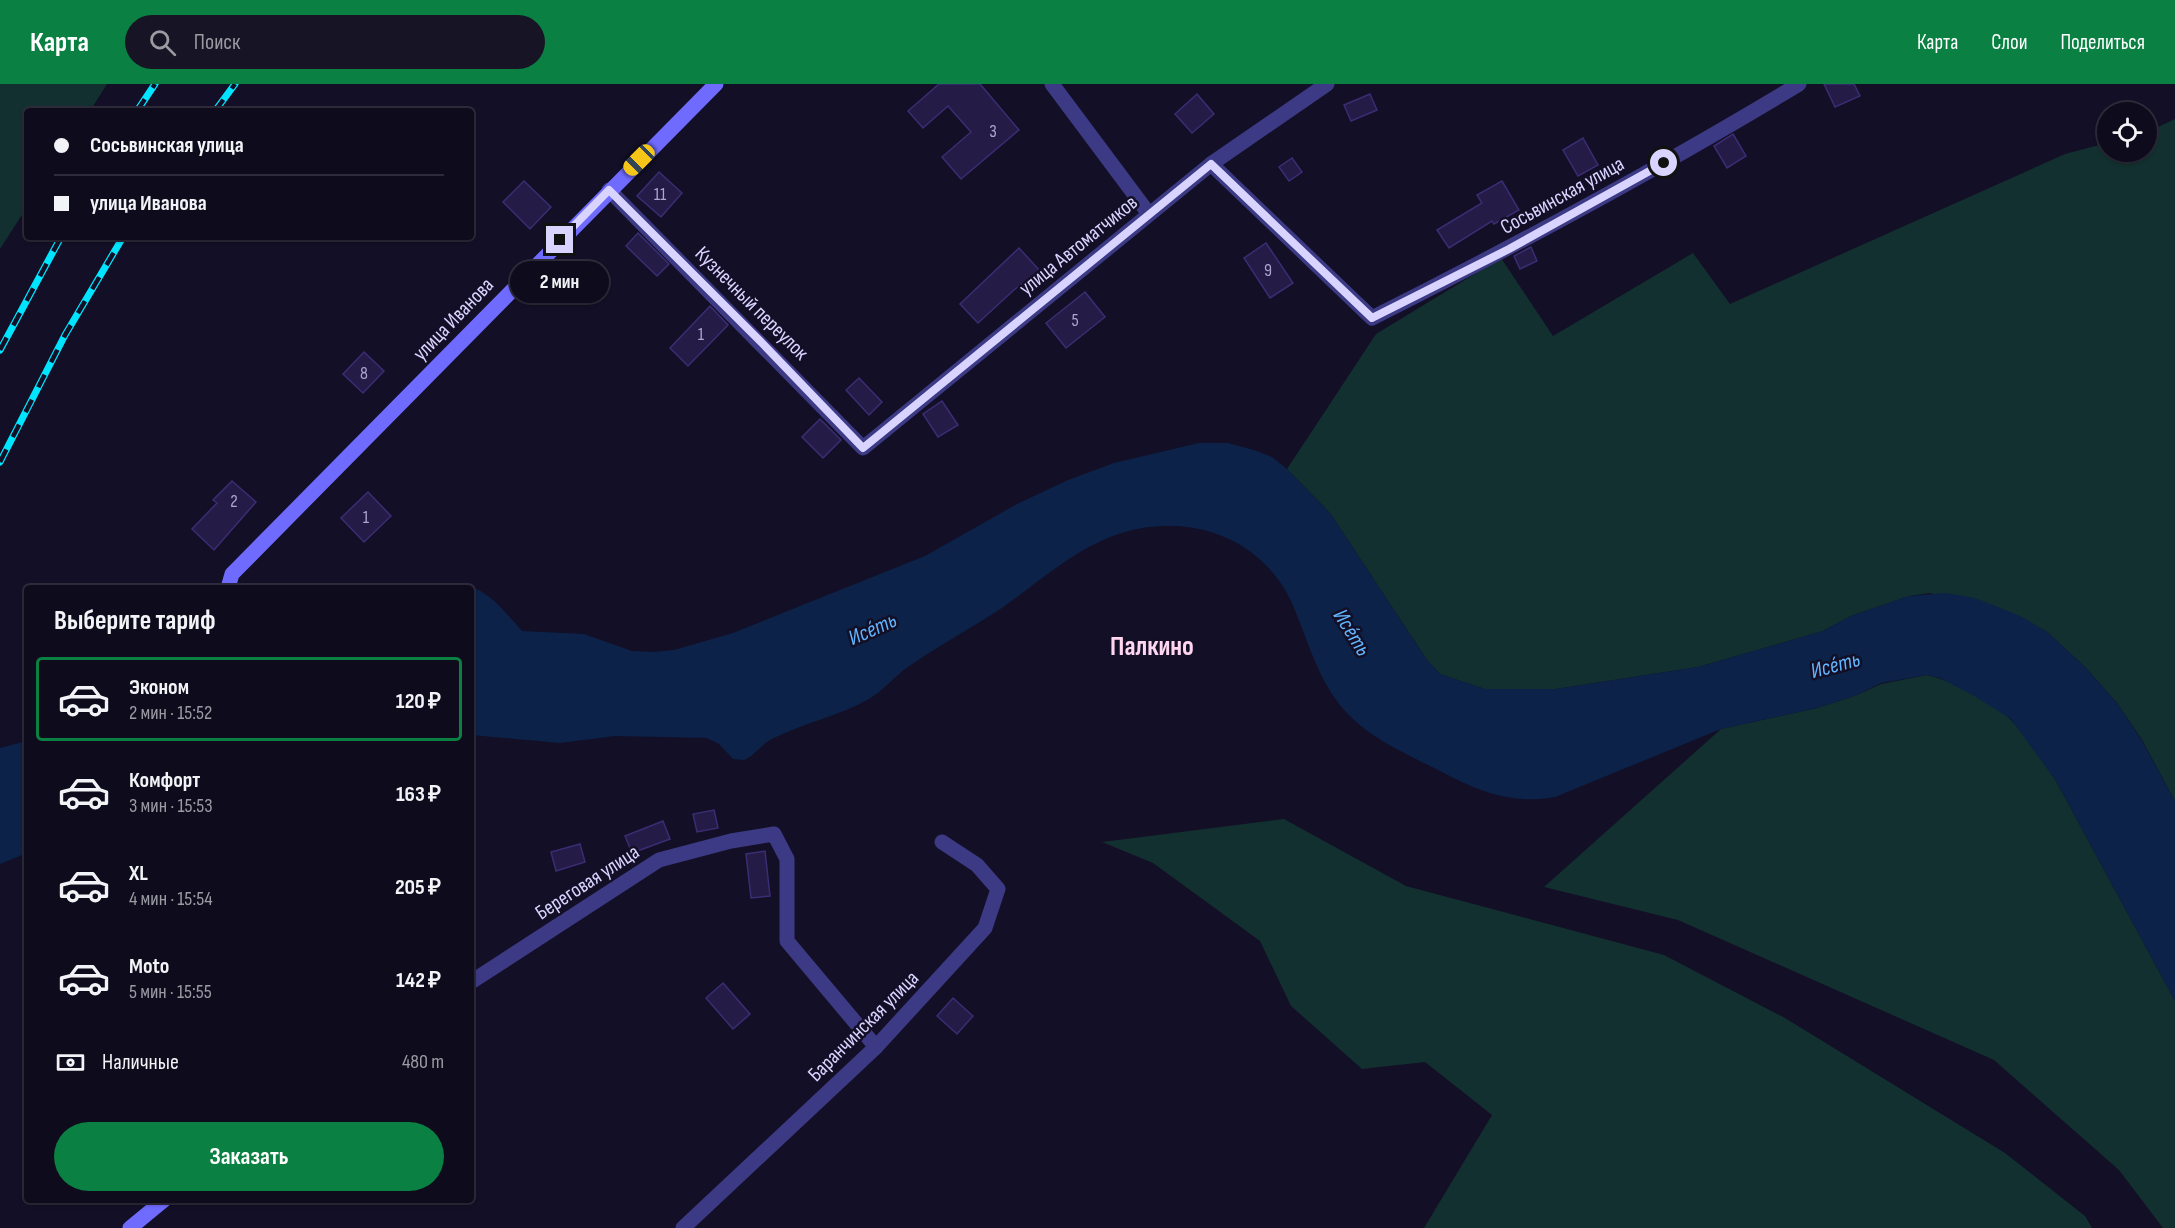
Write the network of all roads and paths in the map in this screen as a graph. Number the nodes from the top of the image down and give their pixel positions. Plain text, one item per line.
1 (716, 84) edge
2 (1052, 84) edge
3 (1327, 84) edge
4 (1799, 84) edge
5 (1211, 164) junction
6 (609, 190) junction
7 (1149, 214) junction
8 (863, 448) joint
9 (229, 585) edge
10 (942, 842) dead end
11 (474, 980) edge
12 (876, 1047) junction
13 (160, 1203) edge
14 (130, 1228) edge
15 (683, 1228) edge

1 - 6 street, улица Иванова
2 - 7 street
3 - 5 street, улица Автоматчиков
4 - 5 street, Сосьвинская улица
5 - 7 street, улица Автоматчиков
6 - 8 street, Кузнечный переулок
6 - 9 street, улица Иванова
7 - 8 street, улица Автоматчиков
10 - 12 street, Баранчинская улица
11 - 12 street, Береговая улица
12 - 15 street, Баранчинская улица
13 - 14 street

